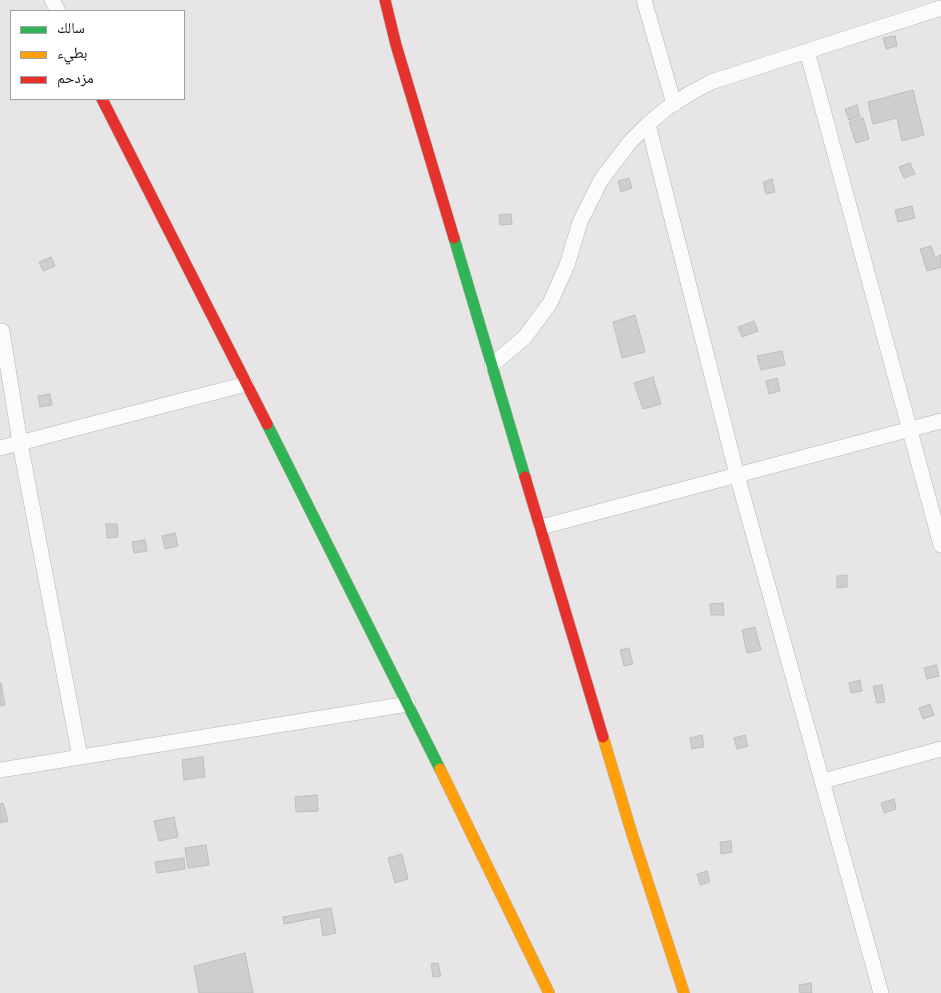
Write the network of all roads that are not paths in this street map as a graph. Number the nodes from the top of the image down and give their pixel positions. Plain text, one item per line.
1 (385, 0) edge
2 (644, 0) edge
3 (941, 8) edge
4 (807, 51) junction
5 (103, 100) edge
6 (674, 104) junction
7 (648, 124) junction
8 (2, 331) dead end
9 (492, 365) junction
10 (246, 384) junction
11 (941, 421) edge
12 (909, 430) junction
13 (20, 442) junction
14 (0, 448) edge
15 (737, 475) junction
16 (541, 527) junction
17 (941, 545) edge
18 (408, 704) junction
19 (941, 749) edge
20 (80, 757) junction
21 (0, 770) edge
22 (822, 782) junction
23 (549, 993) edge
24 (684, 993) edge
25 (881, 993) edge

1 - 9 street
2 - 6 street
3 - 4 street
4 - 6 street
4 - 12 street
5 - 10 street
6 - 7 street
7 - 9 street
7 - 15 street
8 - 13 street
9 - 16 street
10 - 13 street
10 - 18 street
11 - 12 street
12 - 15 street
12 - 17 street
13 - 14 street
13 - 20 street
15 - 16 street
15 - 22 street
16 - 24 street
18 - 20 street
18 - 23 street
19 - 22 street
20 - 21 street
22 - 25 street

